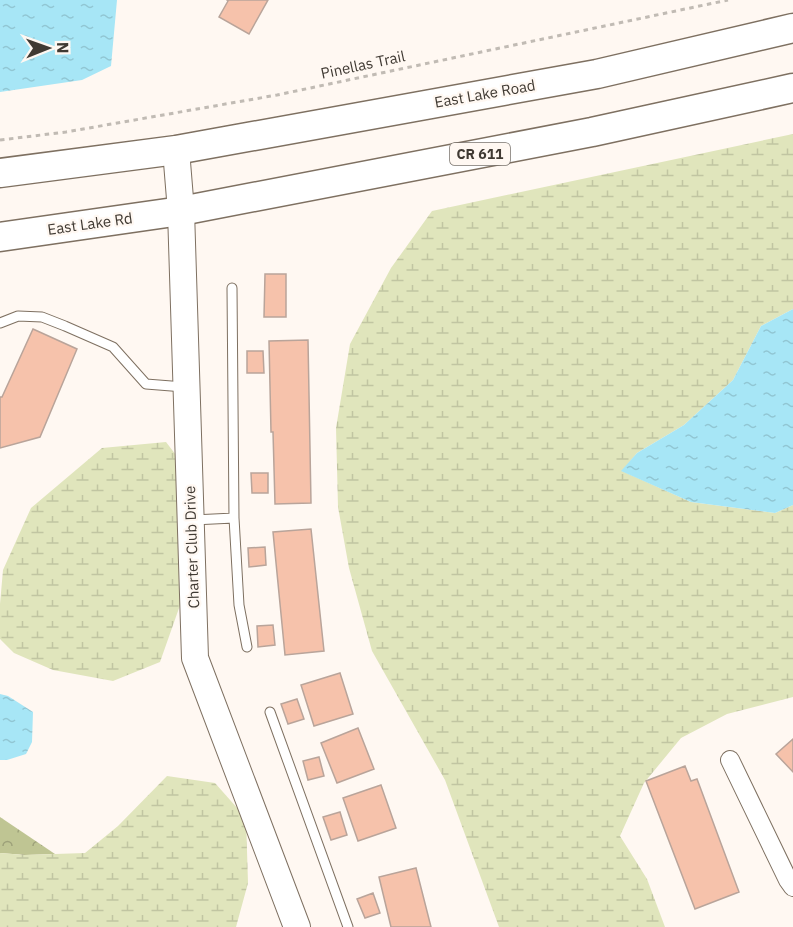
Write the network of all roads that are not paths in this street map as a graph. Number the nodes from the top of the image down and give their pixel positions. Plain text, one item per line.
1 (793, 28) edge
2 (793, 88) edge
3 (176, 150) junction
4 (0, 173) edge
5 (181, 212) junction
6 (0, 237) edge
7 (232, 288) dead end
8 (0, 323) edge
9 (187, 388) junction
10 (234, 519) junction
11 (191, 520) junction
12 (247, 647) dead end
13 (270, 712) dead end
14 (730, 759) dead end
15 (793, 887) edge
16 (297, 927) edge
17 (348, 927) edge

1 - 3 main road, East Lake Road
2 - 5 main road, CR 611
3 - 4 main road
3 - 5 street, Charter Club Drive
5 - 6 main road, East Lake Rd / CR 611
5 - 9 street, Charter Club Drive
7 - 10 lane
8 - 9 lane
9 - 11 street, Charter Club Drive
10 - 11 lane
10 - 12 lane
11 - 16 street, Charter Club Drive
13 - 17 lane
14 - 15 street

